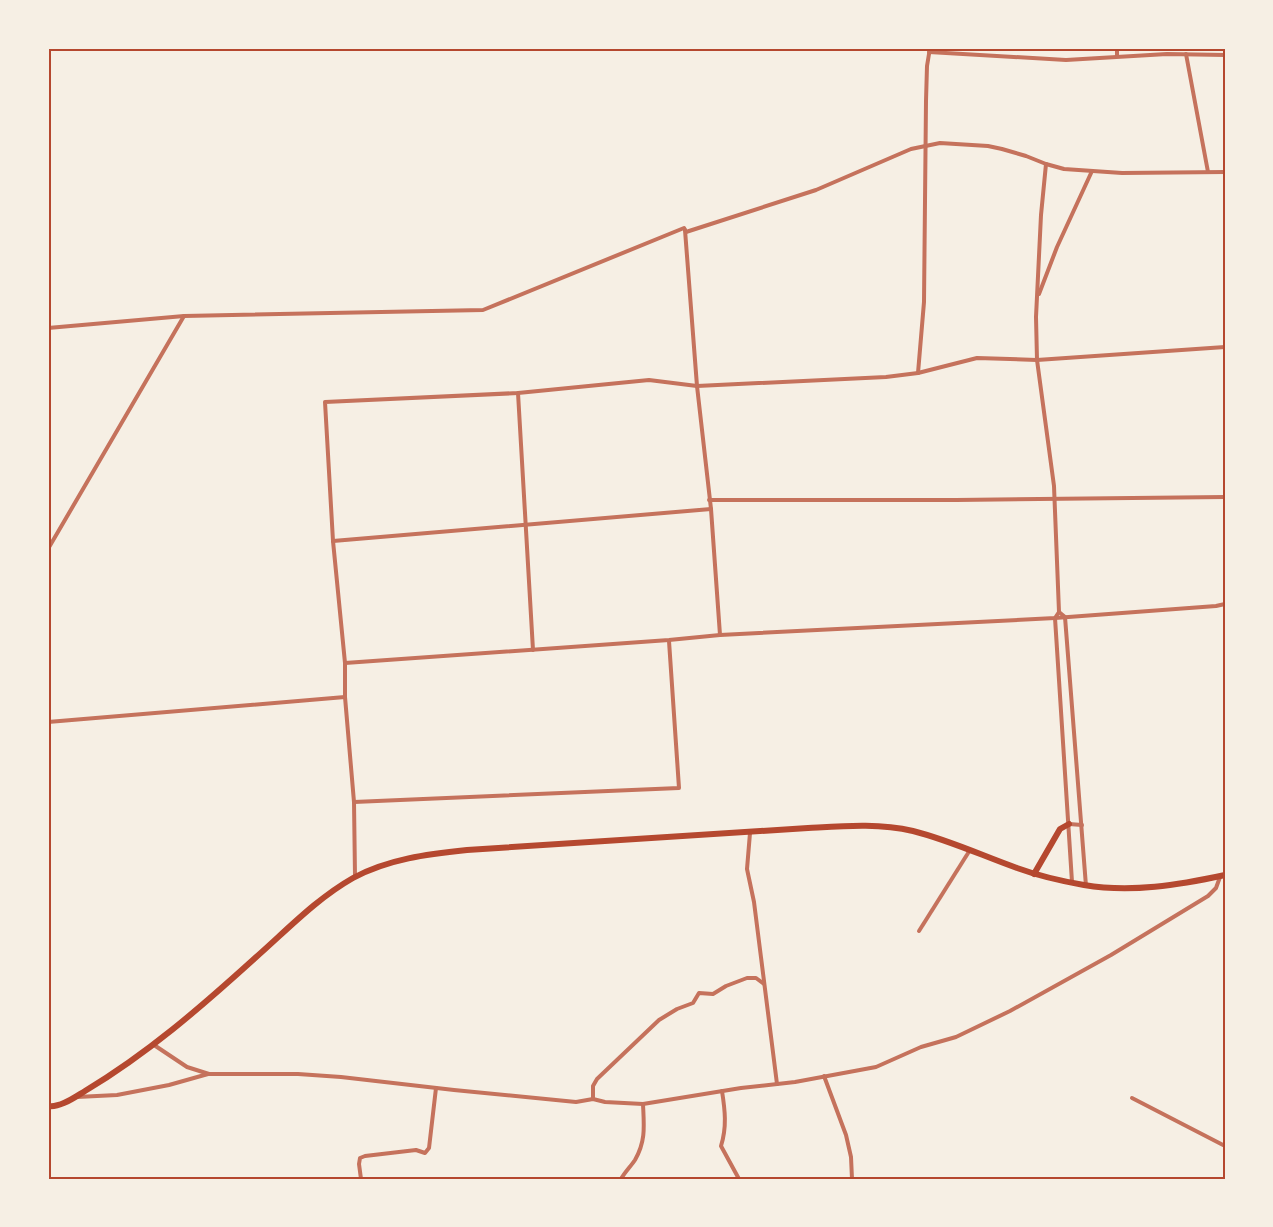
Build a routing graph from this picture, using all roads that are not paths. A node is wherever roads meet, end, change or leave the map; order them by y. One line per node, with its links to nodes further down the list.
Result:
1 (1117, 48): 5 (street)
2 (930, 50): 5 (street); 6 (street)
3 (1186, 54): 4 (street); 5 (street); 9 (street)
4 (1225, 55)
5 (1118, 56)
6 (925, 145): 7 (street); 11 (street); 17 (street)
7 (1046, 164): 8 (street); 12 (street)
8 (1092, 171): 9 (street); 12 (street)
9 (1208, 172): 10 (street)
10 (1225, 172)
11 (684, 228): 13 (street); 18 (street)
12 (1037, 298): 16 (street)
13 (184, 316): 14 (street); 26 (street)
14 (48, 328)
15 (1225, 347): 16 (street)
16 (1037, 360): 17 (street); 21 (street)
17 (918, 373): 18 (street)
18 (697, 386): 19 (street); 22 (street)
19 (518, 393): 24 (street); 25 (street)
20 (1225, 497): 21 (street)
21 (1055, 499): 22 (street); 28 (street)
22 (709, 500): 23 (street)
23 (711, 509): 24 (street); 31 (street)
24 (525, 524): 25 (street); 33 (street)
25 (333, 541): 34 (street)
26 (48, 549)
27 (1225, 604): 29 (street)
28 (1059, 612): 29 (street); 30 (street)
29 (1065, 617): 30 (street); 39 (street)
30 (1054, 618): 31 (street); 38 (street)
31 (720, 635): 32 (street)
32 (669, 640): 33 (street); 37 (street)
33 (533, 650): 34 (street)
34 (345, 663): 35 (street)
35 (345, 697): 36 (street); 37 (street)
36 (48, 722)
37 (354, 801): 44 (street)
38 (1069, 824): 39 (street); 42 (highway); 45 (street)
39 (1082, 825): 46 (street)
40 (750, 832): 41 (highway); 44 (highway); 48 (street)
41 (970, 849): 42 (highway); 47 (street)
42 (1034, 874): 45 (highway)
43 (1223, 876): 46 (highway); 51 (street)
44 (355, 877): 49 (highway)
45 (1072, 883): 46 (highway)
46 (1086, 886)
47 (919, 931)
48 (764, 984): 52 (street); 57 (street)
49 (154, 1044): 50 (street); 55 (highway)
50 (209, 1074): 53 (street); 55 (street)
51 (824, 1076): 52 (street); 64 (street)
52 (777, 1084): 54 (street)
53 (436, 1088): 57 (street); 61 (street)
54 (722, 1091): 58 (street); 63 (street)
55 (75, 1097): 59 (highway)
56 (1132, 1098): 60 (street)
57 (593, 1099): 58 (street)
58 (643, 1104): 62 (street)
59 (48, 1106)
60 (1225, 1146)
61 (361, 1179)
62 (621, 1179)
63 (739, 1179)
64 (852, 1179)

